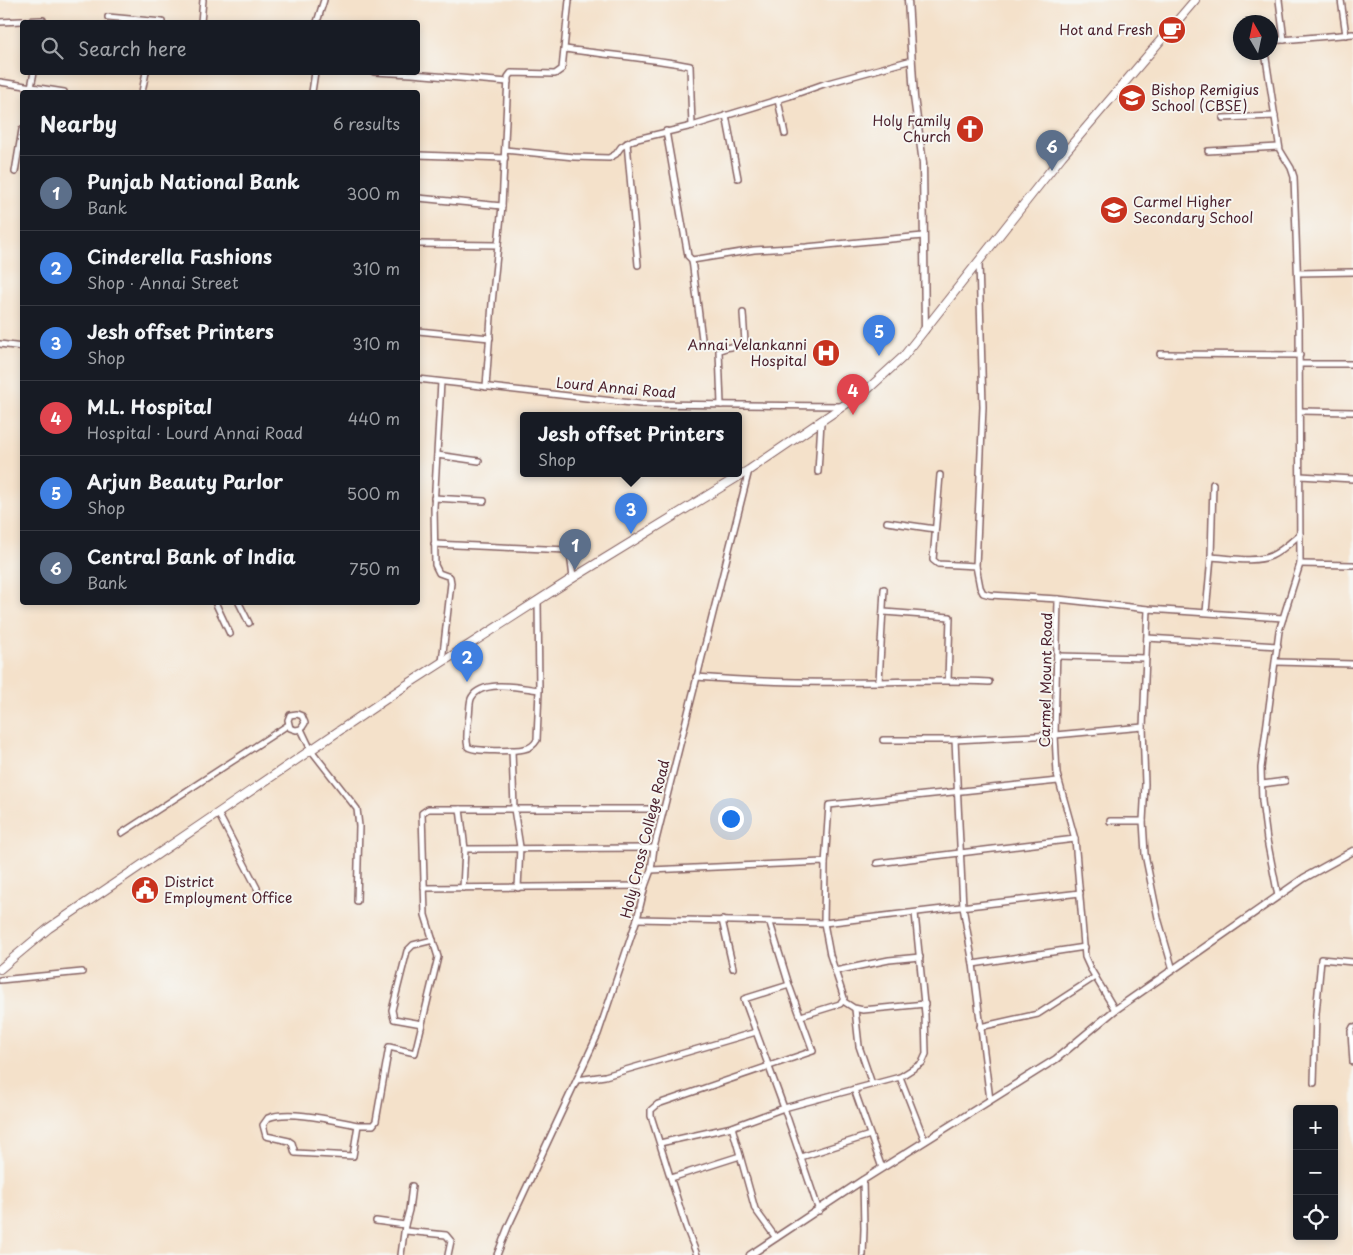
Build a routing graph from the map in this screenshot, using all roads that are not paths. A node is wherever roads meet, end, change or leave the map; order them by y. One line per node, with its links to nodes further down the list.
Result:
1 (203, 0): 10 (street)
2 (324, 0): 11 (street)
3 (569, 0): 18 (street)
4 (908, 0): 19 (street)
5 (1195, 0): 52 (main road)
6 (1279, 0): 17 (street)
7 (1341, 0): 15 (street)
8 (108, 17): 9 (street)
9 (140, 20)
10 (201, 20)
11 (318, 20)
12 (20, 21): 13 (street)
13 (0, 22)
14 (1353, 34): 15 (street)
15 (1346, 35): 17 (street)
16 (1278, 40): 17 (street)
17 (1284, 40)
18 (565, 49): 26 (street); 34 (street)
19 (912, 60): 30 (street); 48 (street)
20 (1266, 60): 32 (street)
21 (33, 75): 27 (street)
22 (145, 75): 28 (street)
23 (315, 75): 29 (street)
24 (420, 75): 26 (street)
25 (0, 82): 27 (street)
26 (508, 82): 40 (street)
27 (30, 90)
28 (142, 90)
29 (312, 90)
30 (778, 100): 31 (street); 36 (street)
31 (726, 115): 34 (street); 45 (street)
32 (1275, 116): 33 (street); 39 (street)
33 (1223, 118)
34 (692, 126): 35 (street)
35 (666, 131): 38 (street); 51 (street)
36 (785, 134)
37 (20, 142): 44 (street)
38 (627, 143): 40 (street); 53 (street)
39 (1279, 147): 41 (street); 55 (street)
40 (505, 150): 43 (street)
41 (1208, 151)
42 (420, 155): 43 (street)
43 (505, 158): 47 (street)
44 (15, 172)
45 (738, 178)
46 (420, 198): 47 (street)
47 (502, 206): 50 (street)
48 (923, 236): 51 (street); 58 (street)
49 (420, 244): 50 (street)
50 (498, 245): 59 (street)
51 (692, 260): 60 (street)
52 (979, 262): 58 (main road); 94 (street, Carmel Mount Road)
53 (638, 265)
54 (1353, 272): 55 (street)
55 (1298, 273): 64 (street)
56 (743, 313): 70 (street)
57 (420, 331): 59 (street)
58 (924, 331): 71 (main road)
59 (490, 338): 69 (street)
60 (702, 340)
61 (0, 344): 62 (street)
62 (20, 346)
63 (1160, 354): 64 (street)
64 (1300, 355): 65 (street)
65 (1300, 364): 66 (street); 72 (street)
66 (1353, 364)
67 (420, 379): 68 (street, Lourd Annai Road)
68 (442, 382): 69 (street, Lourd Annai Road); 75 (street)
69 (486, 387): 70 (street, Lourd Annai Road)
70 (721, 405): 71 (street, Lourd Annai Road)
71 (844, 406): 74 (main road)
72 (1300, 411): 73 (street); 81 (street)
73 (1353, 412)
74 (821, 422): 77 (main road); 78 (street)
75 (437, 456): 76 (street); 85 (street)
76 (479, 461)
77 (749, 470): 79 (main road); 114 (street, Holy Cross College Road)
78 (818, 472)
79 (742, 474)
80 (940, 475): 88 (street)
81 (1300, 476): 83 (street); 89 (street)
82 (738, 477): 95 (main road)
83 (1353, 479)
84 (1213, 484): 91 (street)
85 (434, 498): 86 (street); 90 (street)
86 (484, 500)
87 (887, 522): 88 (street)
88 (936, 529): 94 (street)
89 (1300, 534): 91 (street); 92 (street)
90 (434, 544): 95 (street); 111 (street)
91 (1211, 557): 103 (street)
92 (1300, 564): 93 (street); 104 (street)
93 (1353, 565)
94 (976, 566): 97 (street, Carmel Mount Road)
95 (573, 578): 98 (main road)
96 (884, 589): 102 (street)
97 (1058, 599): 101 (street); 109 (street, Carmel Mount Road)
98 (538, 600): 111 (main road); 118 (street)
99 (216, 605): 106 (street)
100 (240, 605): 105 (street)
101 (1148, 609): 103 (street); 107 (street)
102 (884, 612): 115 (street); 116 (street)
103 (1206, 612): 104 (street)
104 (1283, 618): 108 (street)
105 (249, 623)
106 (230, 634)
107 (1146, 638): 108 (street); 110 (street)
108 (1278, 646): 112 (street)
109 (1057, 656): 110 (street); 122 (street, Carmel Mount Road)
110 (1146, 658): 120 (street)
111 (442, 662): 125 (main road)
112 (1276, 662): 113 (street); 129 (street)
113 (1353, 664)
114 (696, 677): 116 (street); 133 (street, Holy Cross College Road)
115 (948, 680): 116 (street); 117 (street)
116 (879, 682)
117 (989, 682)
118 (539, 690): 126 (street); 126 (street)
119 (288, 725): 121 (street); 121 (street); 137 (street)
120 (1143, 727): 122 (street); 136 (street)
121 (300, 729): 125 (street)
122 (1056, 735): 124 (street); 127 (street, Carmel Mount Road)
123 (883, 740): 124 (street)
124 (955, 740): 130 (street)
125 (312, 750): 134 (main road); 154 (street)
126 (512, 750): 132 (street)
127 (1058, 780): 130 (street); 138 (street, Carmel Mount Road)
128 (1285, 781): 129 (street)
129 (1262, 784): 153 (street)
130 (957, 792): 143 (street); 145 (street)
131 (460, 809): 132 (street); 141 (street); 149 (street)
132 (514, 809): 133 (street); 139 (street)
133 (664, 809): 140 (street, Holy Cross College Road)
134 (218, 813): 148 (street); 167 (main road)
135 (1110, 820): 136 (street)
136 (1143, 821): 168 (street)
137 (122, 833)
138 (1075, 839): 143 (street); 152 (street, Carmel Mount Road)
139 (520, 847): 140 (street); 141 (street); 151 (street)
140 (654, 848): 146 (street, Holy Cross College Road)
141 (465, 849): 150 (street)
142 (1353, 851): 153 (street)
143 (960, 853): 144 (street); 155 (street)
144 (876, 863)
145 (825, 869): 146 (street); 160 (street)
146 (651, 870): 147 (street, Holy Cross College Road)
147 (645, 886): 151 (street); 157 (street, Holy Cross College Road)
148 (257, 888)
149 (424, 888): 150 (street); 161 (street)
150 (463, 888): 151 (street)
151 (518, 888)
152 (1080, 893): 155 (street); 162 (street, Carmel Mount Road)
153 (1278, 896): 168 (street)
154 (357, 901)
155 (963, 907): 156 (street); 165 (street)
156 (915, 913): 160 (street); 163 (street)
157 (637, 919): 158 (street); 186 (street, Holy Cross College Road)
158 (722, 920): 159 (street); 166 (street)
159 (770, 923): 160 (street); 173 (street)
160 (824, 923): 169 (street)
161 (433, 940): 179 (street); 179 (street)
162 (1084, 947): 165 (street); 171 (street, Carmel Mount Road)
163 (920, 957): 169 (street); 175 (street)
164 (1353, 962): 187 (street)
165 (973, 964): 180 (street)
166 (733, 968)
167 (0, 969)
168 (1172, 970): 177 (street)
169 (835, 971): 174 (street)
170 (82, 972): 172 (street)
171 (1095, 977): 177 (street, Carmel Mount Road); 180 (street)
172 (0, 980)
173 (789, 985): 178 (street); 182 (street)
174 (843, 1001): 176 (street); 178 (street)
175 (925, 1004): 176 (street); 185 (street)
176 (856, 1009): 188 (street)
177 (1115, 1010): 190 (street)
178 (801, 1016): 184 (street)
179 (422, 1024): 192 (street)
180 (980, 1027): 190 (street)
181 (1353, 1027): 183 (street)
182 (756, 1032): 184 (street); 186 (street)
183 (1353, 1062)
184 (768, 1065): 191 (street); 196 (street)
185 (900, 1076): 188 (street); 195 (street)
186 (577, 1080): 210 (street, Holy Cross College Road)
187 (1314, 1083)
188 (872, 1084): 189 (street)
189 (854, 1089): 191 (street); 194 (street)
190 (990, 1100): 195 (street)
191 (784, 1108): 193 (street); 198 (street)
192 (358, 1125): 192 (street)
193 (732, 1127): 196 (street); 197 (street)
194 (870, 1135): 198 (street); 199 (street)
195 (925, 1141): 199 (street)
196 (660, 1143): 200 (street)
197 (740, 1156): 200 (street); 207 (street)
198 (801, 1157): 203 (street)
199 (882, 1168): 201 (street)
200 (671, 1178): 211 (street)
201 (863, 1180): 203 (street); 213 (street)
202 (412, 1186): 205 (street)
203 (819, 1211): 207 (street)
204 (376, 1221): 205 (street)
205 (404, 1225): 206 (street)
206 (406, 1231): 208 (street); 209 (street)
207 (776, 1238): 212 (street)
208 (401, 1255)
209 (448, 1255)
210 (496, 1255)
211 (697, 1255)
212 (750, 1255)
213 (863, 1255)

